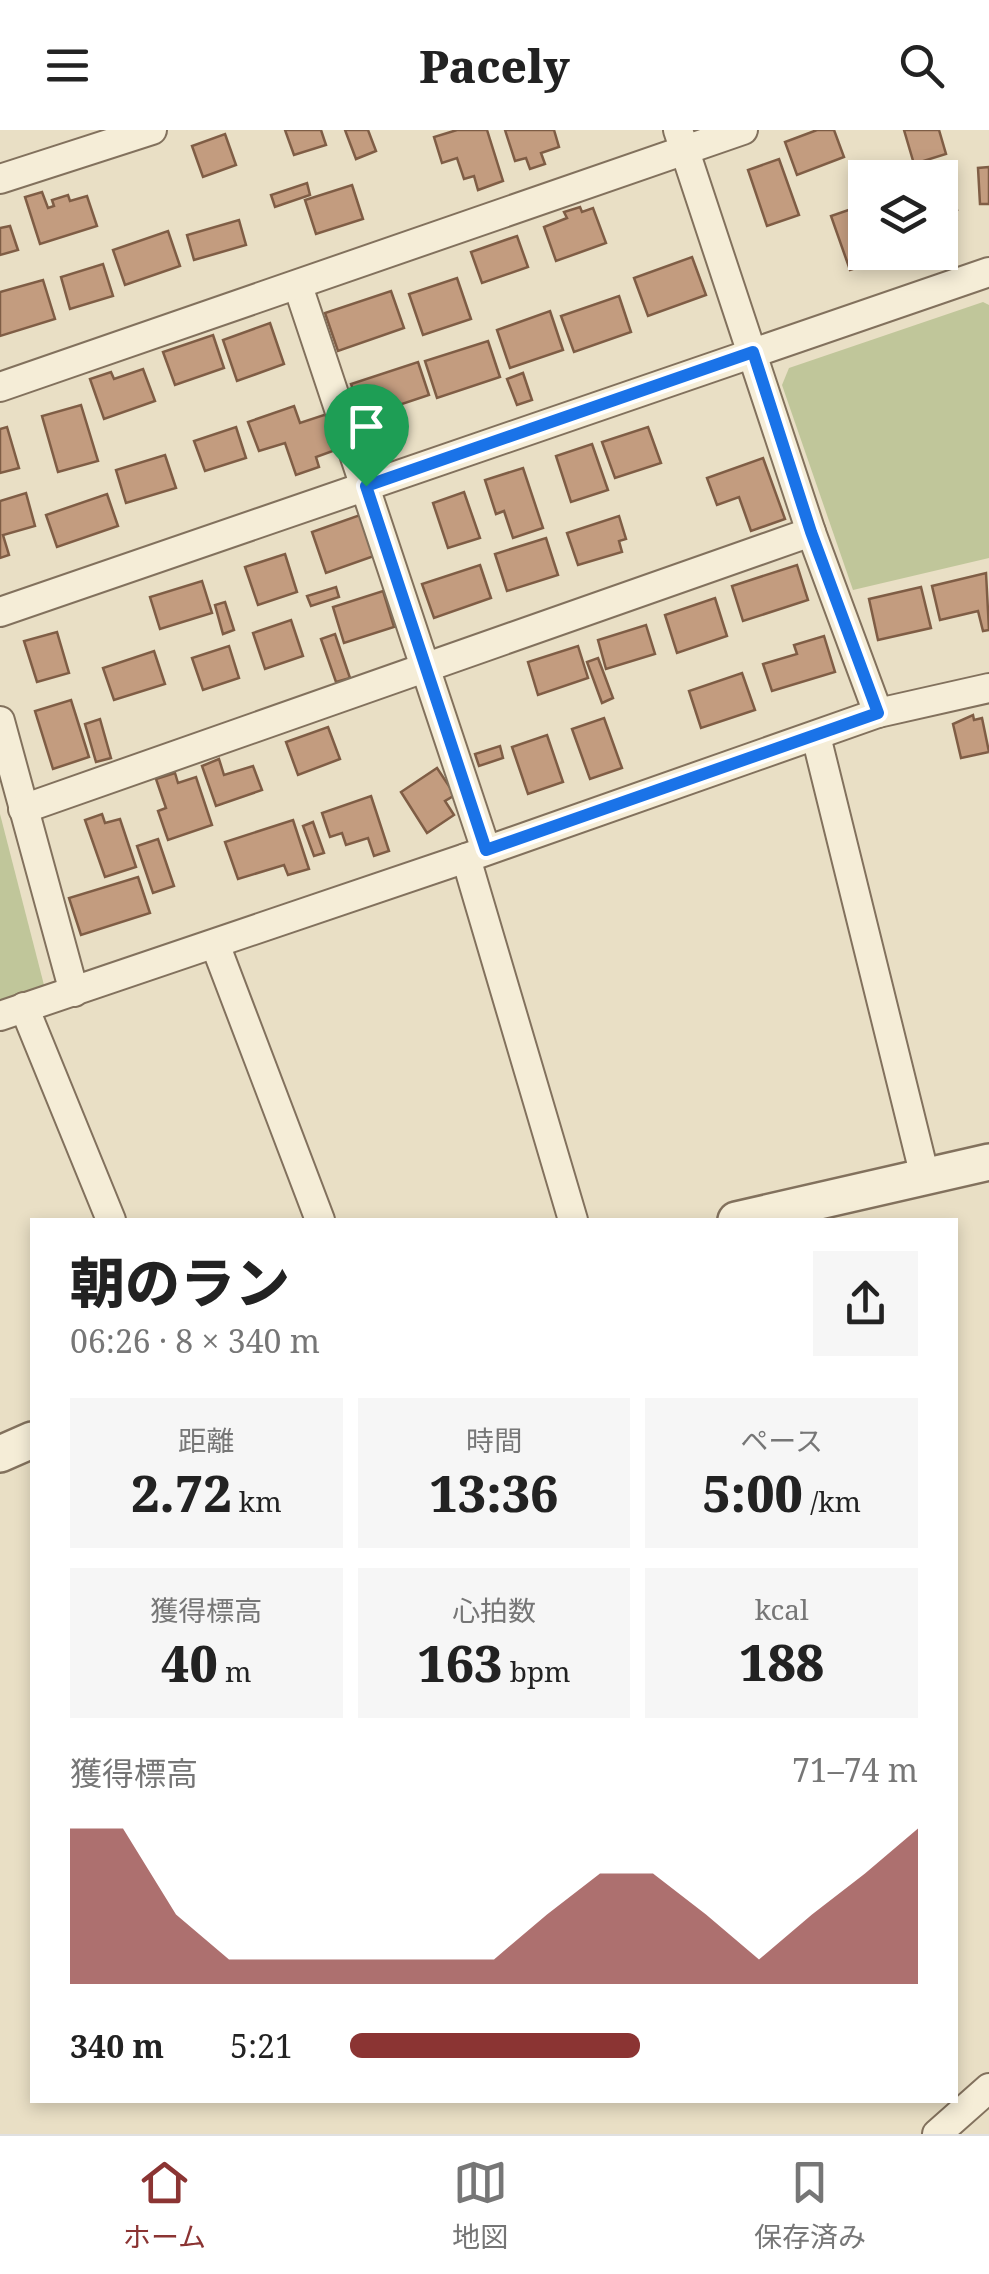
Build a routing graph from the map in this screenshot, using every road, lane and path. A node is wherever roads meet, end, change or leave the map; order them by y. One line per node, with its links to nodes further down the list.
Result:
1 (152, 130): 4 (street)
2 (743, 130): 3 (street)
3 (681, 140): 6 (street); 7 (street)
4 (0, 179)
5 (989, 272): 7 (street)
6 (298, 286): 8 (street); 9 (street)
7 (753, 352): 9 (street); 10 (street)
8 (0, 387)
9 (366, 486): 11 (street); 12 (street)
10 (811, 532): 12 (street); 14 (street)
11 (0, 612)
12 (429, 668): 17 (street); 18 (street)
13 (989, 688): 14 (street)
14 (878, 713): 16 (street)
15 (0, 720): 17 (street)
16 (816, 736): 18 (street); 23 (street)
17 (23, 809): 20 (street)
18 (476, 854): 19 (street); 26 (street)
19 (214, 944): 20 (street); 25 (street)
20 (74, 992): 21 (street)
21 (12, 1012): 24 (street)
22 (989, 1162): 23 (street)
23 (924, 1177): 27 (street)
24 (110, 1218)
25 (319, 1218)
26 (572, 1218)
27 (745, 1218)
28 (989, 2088): 29 (street)
29 (937, 2134)

